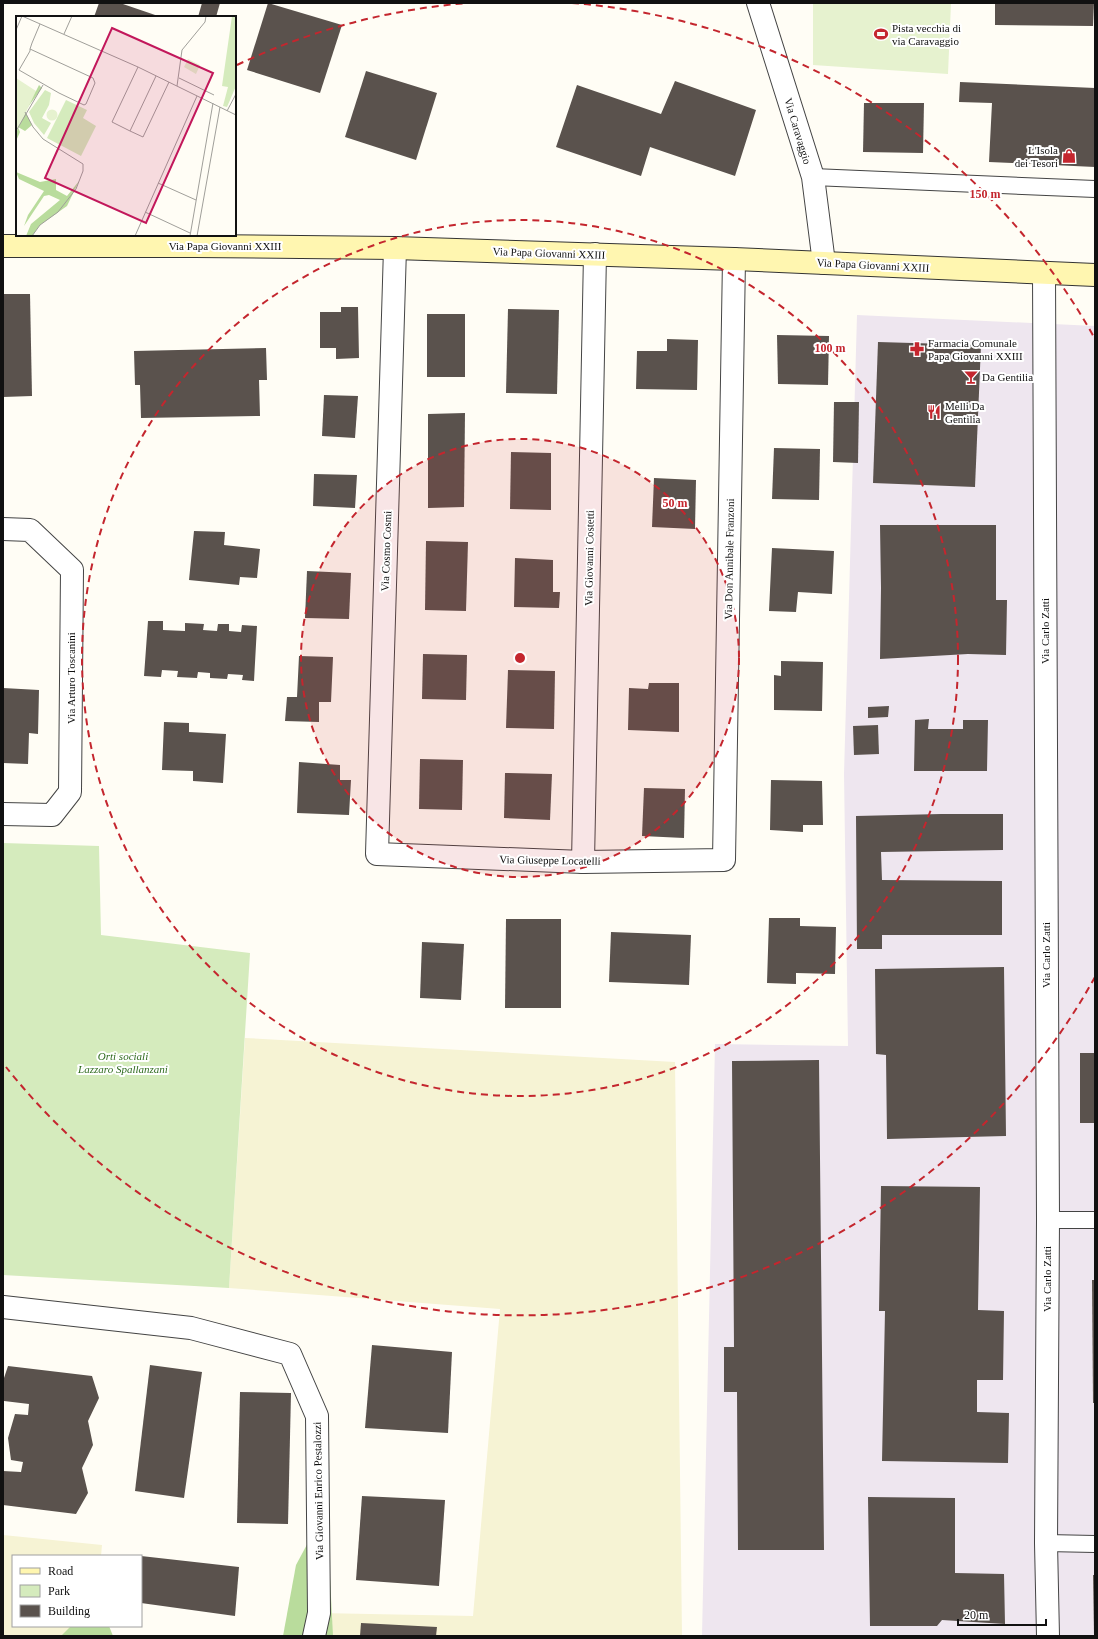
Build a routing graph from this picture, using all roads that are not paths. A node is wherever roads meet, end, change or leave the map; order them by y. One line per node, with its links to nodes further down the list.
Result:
1 (758, 3): 2 (street, Via Caravaggio)
2 (812, 177): 3 (lane); 8 (street, Via Caravaggio)
3 (1095, 188)
4 (3, 246): 5 (main road, Via Papa Giovanni XXIII)
5 (395, 248): 6 (main road, Via Papa Giovanni XXIII); 13 (street, Via Cosmo Cosmi)
6 (595, 254): 7 (main road, Via Papa Giovanni XXIII); 15 (street, Via Giovanni Costetti)
7 (734, 259): 8 (main road, Via Papa Giovanni XXIII); 14 (street, Via Don Annibale Franzoni)
8 (824, 263): 9 (main road, Via Papa Giovanni XXIII)
9 (1044, 273): 10 (main road, Via Papa Giovanni XXIII); 16 (street, Via Carlo Zatti)
10 (1095, 275)
11 (3, 529): 12 (street, Via Arturo Toscanini)
12 (3, 814)
13 (377, 854): 15 (street, Via Giuseppe Locatelli)
14 (724, 860): 15 (street, Via Giuseppe Locatelli)
15 (583, 862)
16 (1048, 1220): 17 (lane); 19 (street, Via Carlo Zatti)
17 (1095, 1220)
18 (3, 1307): 21 (street, Via Giovanni Enrico Pestalozzi)
19 (1046, 1543): 20 (lane); 22 (street, Via Carlo Zatti)
20 (1095, 1544)
21 (314, 1636)
22 (1048, 1636)

